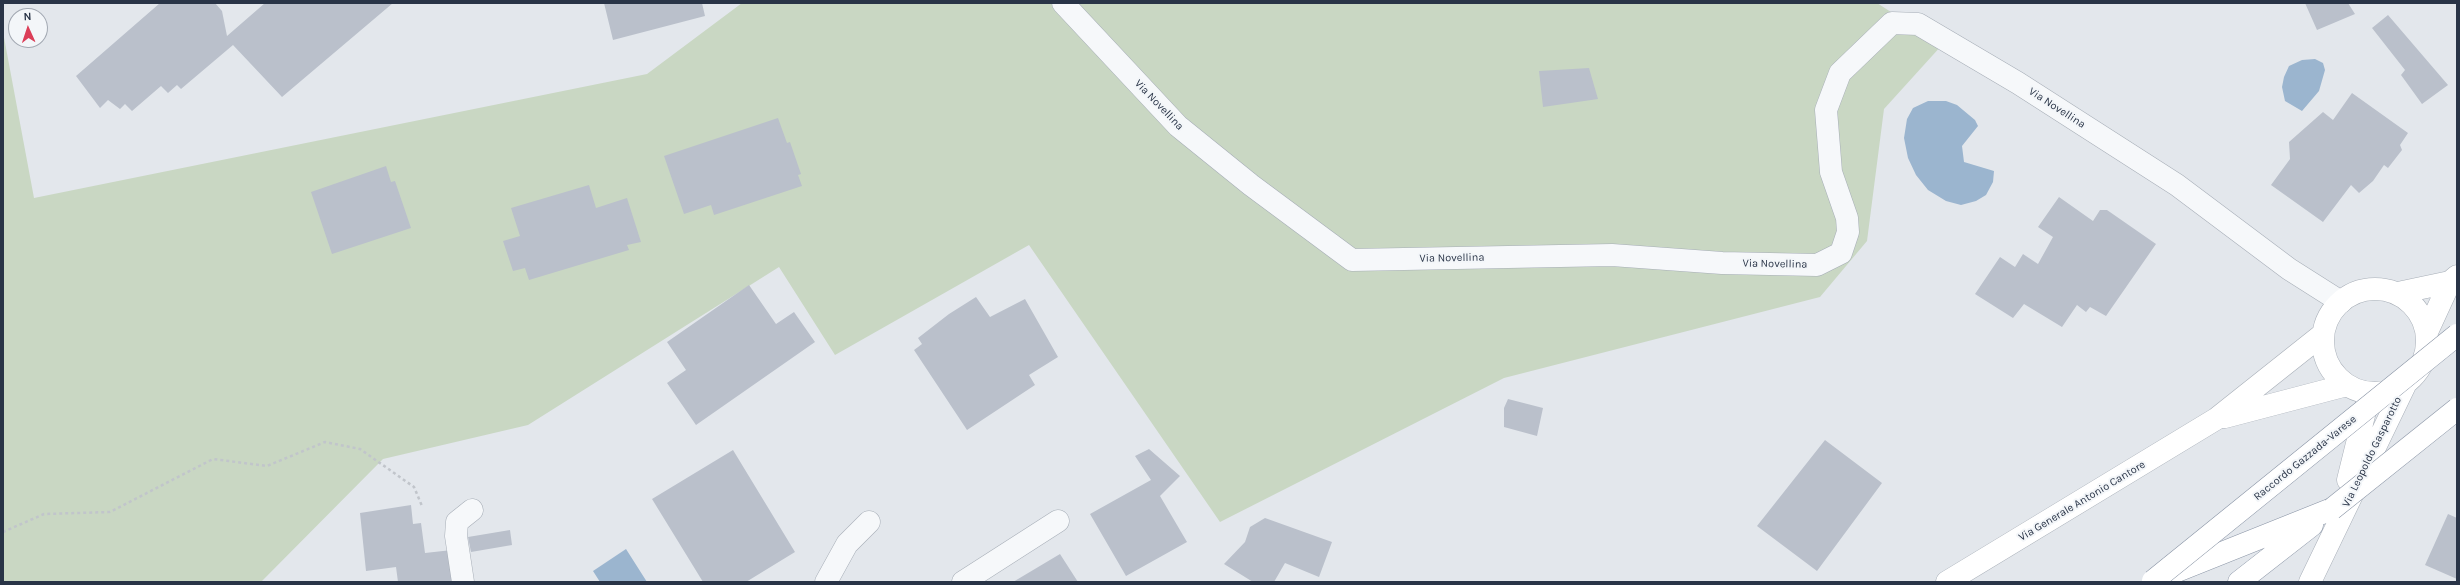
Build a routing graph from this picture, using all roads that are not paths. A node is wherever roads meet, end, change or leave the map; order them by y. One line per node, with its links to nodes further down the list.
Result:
1 (1063, 3): 4 (street, Via Novellina)
2 (2453, 279): 3 (main road, Via Leopoldo Gasparotto); 5 (main road, Via Leopoldo Gasparotto)
3 (2398, 293): 4 (main road, Via Leopoldo Gasparotto); 5 (main road, Via Leopoldo Gasparotto)
4 (2341, 302): 6 (main road, Via Leopoldo Gasparotto)
5 (2428, 332): 9 (main road, Via Leopoldo Gasparotto)
6 (2323, 334): 8 (main road, Via Leopoldo Gasparotto); 12 (main road, Via Generale Antonio Cantore)
7 (2457, 336): 17 (main road, Raccordo Gazzada-Varese, bridge)
8 (2347, 385): 10 (main road, Via Leopoldo Gasparotto); 12 (main road, Via Generale Antonio Cantore)
9 (2404, 385): 10 (main road, Via Leopoldo Gasparotto); 14 (main road, Via Leopoldo Gasparotto)
10 (2369, 393): 14 (main road, Via Leopoldo Gasparotto)
11 (2457, 409): 14 (main road, Raccordo Gazzada-Varese, bridge)
12 (2216, 419): 21 (main road, Via Generale Antonio Cantore)
13 (472, 510): 18 (street)
14 (2336, 514): 17 (main road, Raccordo Gazzada-Varese, bridge); 22 (main road, Raccordo Gazzada-Varese); 23 (main road, Via Leopoldo Gasparotto)
15 (1058, 521): 20 (street)
16 (869, 522): 19 (street)
17 (2152, 581)
18 (463, 582)
19 (826, 582)
20 (963, 582)
21 (1947, 582)
22 (2239, 582)
23 (2310, 582)

